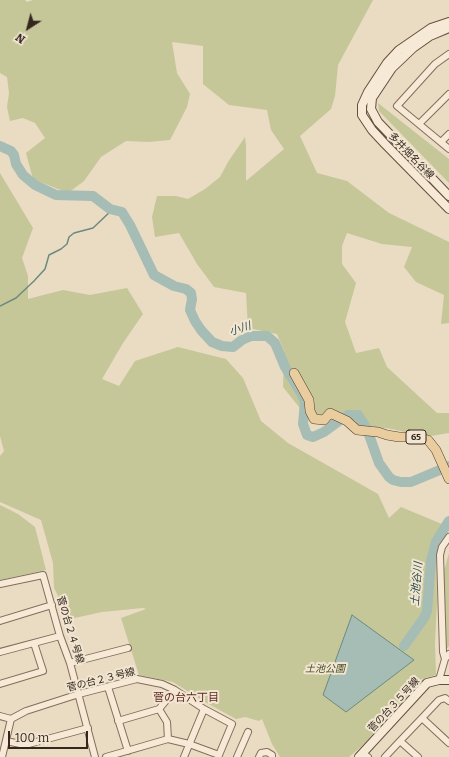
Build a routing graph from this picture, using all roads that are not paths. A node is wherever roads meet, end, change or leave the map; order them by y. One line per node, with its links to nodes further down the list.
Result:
1 (449, 22): 10 (street, 多井畑名谷線)
2 (449, 28): 9 (street, 多井畑名谷線)
3 (449, 54): 5 (street)
4 (449, 94): 5 (street)
5 (420, 124): 7 (street)
6 (449, 134): 7 (street)
7 (441, 142): 8 (street)
8 (449, 149)
9 (449, 196)
10 (449, 209)
11 (294, 373): 12 (main road, 65)
12 (446, 472)
13 (449, 537): 21 (street)
14 (0, 584): 15 (street, 菅の台２４号線)
15 (52, 605): 16 (street); 17 (street, 菅の台２４号線)
16 (0, 621)
17 (60, 636): 18 (street); 22 (street, 菅の台２４号線)
18 (34, 643): 20 (street); 25 (street)
19 (128, 648): 22 (street)
20 (0, 652)
21 (447, 656): 23 (street)
22 (70, 663): 28 (street, 菅の台２４号線)
23 (439, 680): 24 (street, 菅の台３５号線); 45 (street, 菅の台３５号線)
24 (449, 680)
25 (0, 684)
26 (108, 686): 27 (street, 菅の台２３号線); 28 (street, 菅の台２３号線); 35 (street)
27 (175, 690): 30 (street); 31 (street, 菅の台２３号線)
28 (79, 694): 34 (street, 菅の台２３号線); 36 (street, 菅の台２４号線)
29 (449, 701): 33 (street)
30 (159, 709): 35 (street); 38 (street)
31 (204, 710): 42 (street); 44 (street, 菅の台２３号線)
32 (0, 716): 34 (street)
33 (422, 718): 40 (street); 41 (street)
34 (11, 719): 39 (street)
35 (118, 721): 43 (street)
36 (88, 728): 39 (street); 47 (street, 菅の台２４号線)
37 (248, 732): 50 (street)
38 (168, 739): 42 (street); 43 (street)
39 (6, 741): 46 (street)
40 (400, 741): 53 (street); 54 (street)
41 (449, 743)
42 (189, 744): 44 (street); 49 (street)
43 (128, 751): 48 (street)
44 (220, 756)
45 (363, 756)
46 (2, 757)
47 (95, 757)
48 (106, 757)
49 (184, 757)
50 (237, 757)
51 (259, 757): 52 (street)
52 (272, 757)
53 (385, 757)
54 (418, 757)

